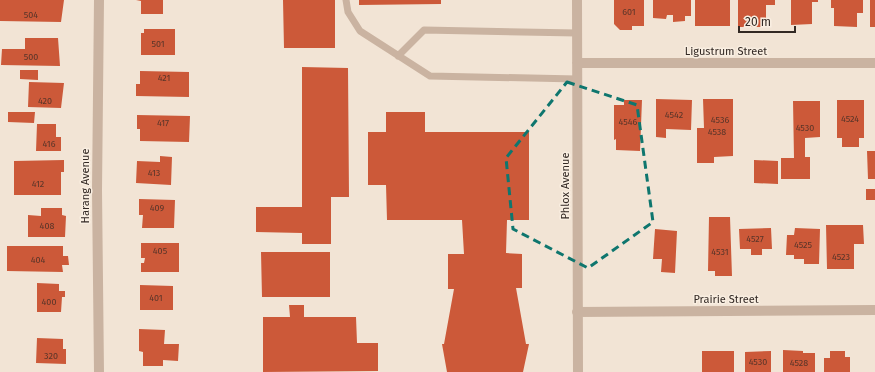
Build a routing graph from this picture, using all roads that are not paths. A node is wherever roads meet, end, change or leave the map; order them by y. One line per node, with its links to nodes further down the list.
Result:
1 (99, 0): 11 (street, Harang Avenue)
2 (346, 0): 5 (lane)
3 (577, 0): 4 (street, Phlox Avenue)
4 (577, 33): 5 (lane); 6 (street, Phlox Avenue)
5 (398, 56): 8 (lane)
6 (577, 63): 7 (street, Ligustrum Street); 8 (street, Phlox Avenue)
7 (875, 63)
8 (577, 79): 10 (street, Phlox Avenue)
9 (875, 310): 10 (street, Prairie Street)
10 (577, 312): 12 (street, Phlox Avenue)
11 (99, 372)
12 (578, 372)

